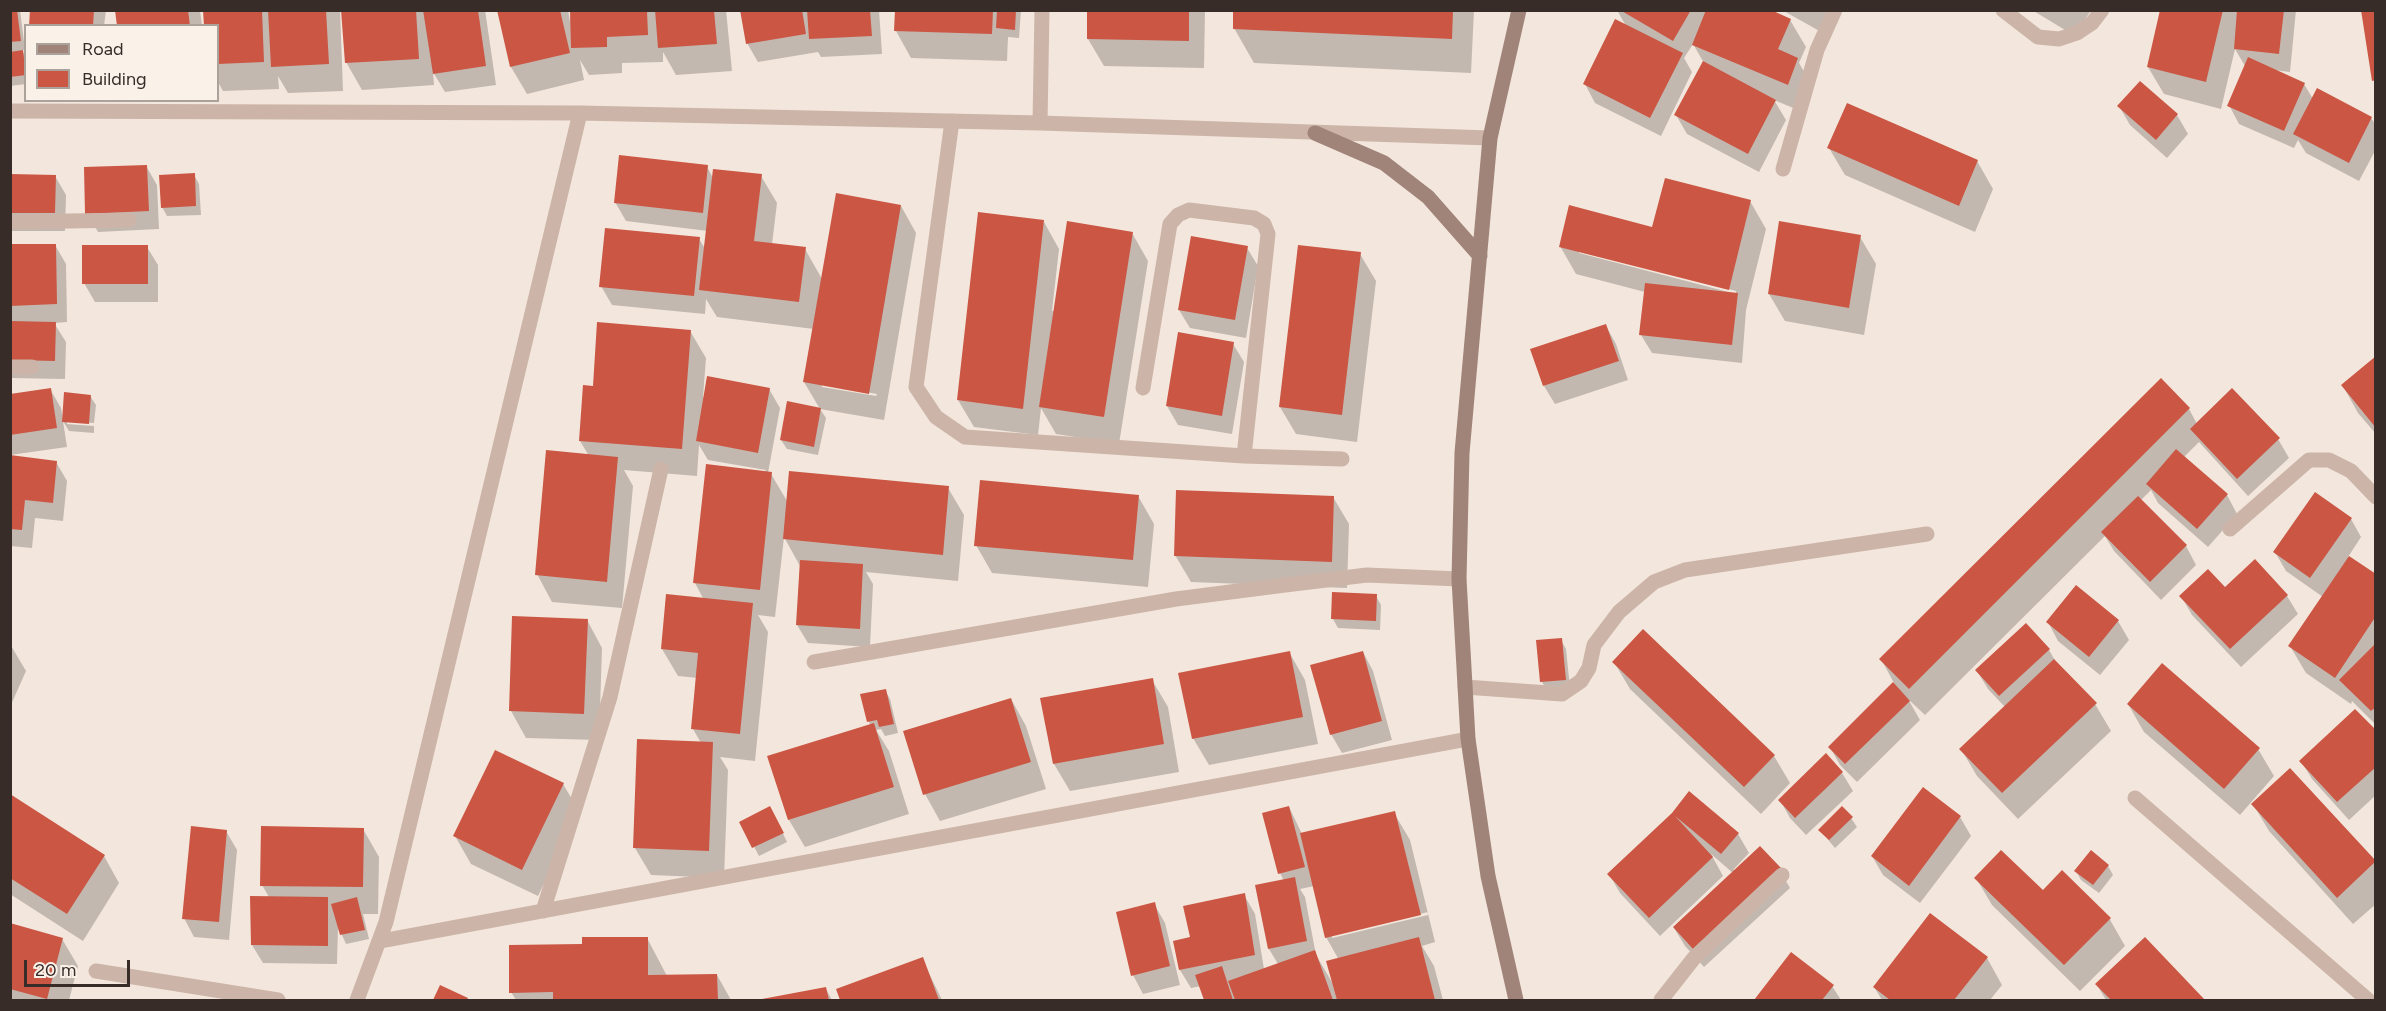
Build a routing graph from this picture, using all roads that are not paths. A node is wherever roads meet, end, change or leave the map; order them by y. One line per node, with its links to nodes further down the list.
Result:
1 (1042, 10): 9 (street)
2 (1519, 10): 11 (main road)
3 (1835, 10): 12 (street)
4 (2003, 10): 5 (street)
5 (2102, 10)
6 (10, 111): 7 (street)
7 (580, 113): 8 (street); 32 (street)
8 (952, 121): 9 (street); 19 (street)
9 (1040, 123): 10 (street)
10 (1315, 132): 11 (street); 15 (main road)
11 (1490, 138): 15 (main road)
12 (1783, 169)
13 (129, 220): 14 (street)
14 (10, 222)
15 (1480, 255): 25 (main road)
16 (10, 367): 17 (street)
17 (32, 367)
18 (1143, 388): 19 (street)
19 (1244, 456): 20 (street)
20 (1342, 459)
21 (661, 469): 31 (street)
22 (2376, 497): 23 (street)
23 (2230, 529)
24 (1927, 534): 27 (street)
25 (1458, 579): 26 (street); 27 (main road)
26 (813, 662)
27 (1465, 687): 28 (main road)
28 (1468, 739): 31 (street); 36 (main road)
29 (2135, 798): 38 (street)
30 (1782, 875): 37 (street)
31 (543, 911): 32 (street)
32 (381, 941): 35 (street)
33 (96, 971): 34 (street)
34 (278, 1000)
35 (357, 1000)
36 (1516, 1000)
37 (1661, 1000)
38 (2368, 1000)

